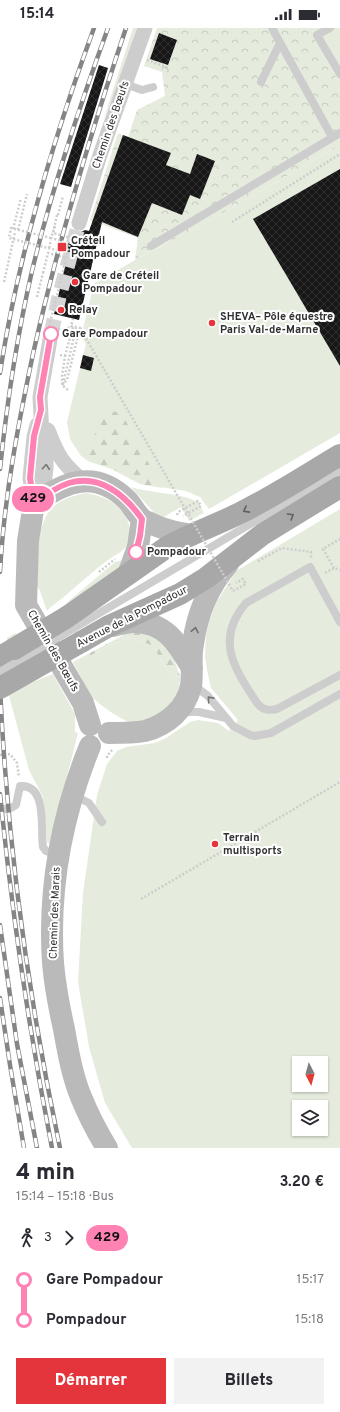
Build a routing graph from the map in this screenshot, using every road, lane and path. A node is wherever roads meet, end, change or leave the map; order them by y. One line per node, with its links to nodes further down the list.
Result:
1 (145, 28): 9 (street, Chemin des Bœufs)
2 (272, 28): 4 (lane)
3 (330, 28): 7 (lane)
4 (280, 43): 8 (lane); 12 (lane)
5 (143, 58): 6 (path)
6 (168, 72)
7 (340, 74)
8 (261, 82)
9 (125, 84): 10 (lane); 19 (street, Chemin des Bœufs)
10 (153, 87)
11 (340, 133): 12 (lane)
12 (332, 137): 25 (lane)
13 (340, 154): 18 (path)
14 (27, 194): 21 (path)
15 (63, 196): 23 (path, bridge)
16 (21, 198): 20 (path)
17 (58, 215): 24 (path)
18 (232, 222)
19 (79, 223)
20 (14, 227): 21 (path, bridge); 22 (path, bridge)
21 (17, 231): 22 (path, bridge); 23 (path, bridge)
22 (14, 239): 26 (path, bridge); 31 (path)
23 (51, 239): 24 (path, bridge); 26 (path)
24 (69, 243): 27 (path, bridge)
25 (150, 246)
26 (50, 247): 27 (path, bridge)
27 (67, 252): 28 (path, bridge)
28 (64, 257): 30 (path); 34 (path, bridge)
29 (45, 262): 32 (path)
30 (43, 273)
31 (4, 282)
32 (37, 297)
33 (72, 318): 34 (path)
34 (73, 327): 35 (path, bridge); 37 (path); 38 (path)
35 (80, 328): 38 (path, bridge); 47 (path, bridge)
36 (51, 334): 40 (street, Chemin des Bœufs)
37 (65, 356)
38 (62, 385): 39 (path)
39 (68, 390)
40 (41, 410): 43 (street, Chemin des Bœufs); 45 (street, Chemin des Bœufs)
41 (340, 454): 49 (main road, Avenue de la Pompadour, one-way to 49)
42 (340, 471): 60 (lane, Avenue de la Pompadour)
43 (83, 481): 45 (street, Chemin des Bœufs); 48 (street, Chemin des Bœufs)
44 (340, 487): 52 (main road, Avenue de la Pompadour, one-way to 44)
45 (34, 504): 69 (street, Chemin des Bœufs)
46 (178, 512): 47 (path, bridge)
47 (188, 513): 49 (path); 56 (path, bridge)
48 (142, 519): 49 (street, Chemin des Bœufs); 55 (street)
49 (187, 525): 55 (main road, Avenue de la Pompadour)
50 (340, 539): 53 (path)
51 (311, 552): 52 (path)
52 (245, 559): 59 (main road, Avenue de la Pompadour); 64 (street, one-way to 52)
53 (334, 568): 54 (path); 57 (path)
54 (340, 570)
55 (130, 572): 60 (main road, Avenue de la Pompadour)
56 (243, 579)
57 (316, 579): 58 (lane); 63 (lane)
58 (340, 622)
59 (109, 626): 60 (main road, Avenue de la Pompadour); 64 (street)
60 (74, 629): 61 (main road, Avenue de la Pompadour, bridge); 62 (lane, Avenue de la Pompadour, bridge); 65 (main road, Avenue de la Pompadour, bridge)
61 (7, 653)
62 (0, 672)
63 (340, 674)
64 (191, 676): 67 (street); 68 (lane, one-way to 64)
65 (0, 688)
66 (340, 694): 68 (lane)
67 (177, 712): 68 (lane); 69 (street)
68 (226, 718)
69 (96, 734): 73 (street, Chemin des Marais)
70 (0, 755): 72 (path)
71 (340, 782): 77 (path)
72 (20, 786): 74 (lane); 76 (lane)
73 (72, 794): 75 (lane); 76 (street, Chemin des Marais)
74 (2, 809)
75 (102, 822)
76 (58, 855): 78 (street, Chemin des Marais)
77 (141, 899)
78 (107, 1148)

